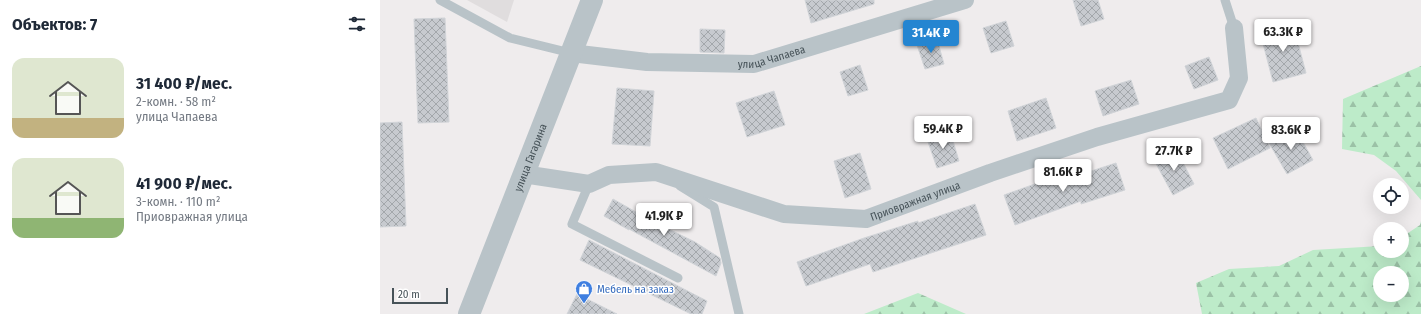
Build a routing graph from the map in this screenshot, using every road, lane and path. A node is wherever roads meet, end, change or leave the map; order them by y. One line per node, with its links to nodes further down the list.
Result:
1 (440, 0): 6 (lane)
2 (592, 0): 6 (street, улица Гагарина)
3 (965, 0): 6 (street, улица Чапаева)
4 (1225, 0): 5 (lane)
5 (1234, 28): 7 (street, Приовражная улица)
6 (571, 53): 8 (street, улица Гагарина)
7 (656, 172): 9 (street, Приовражная улица); 12 (lane)
8 (523, 174): 9 (street); 11 (street, улица Гагарина)
9 (589, 184): 10 (lane)
10 (678, 278)
11 (468, 314)
12 (739, 314)

